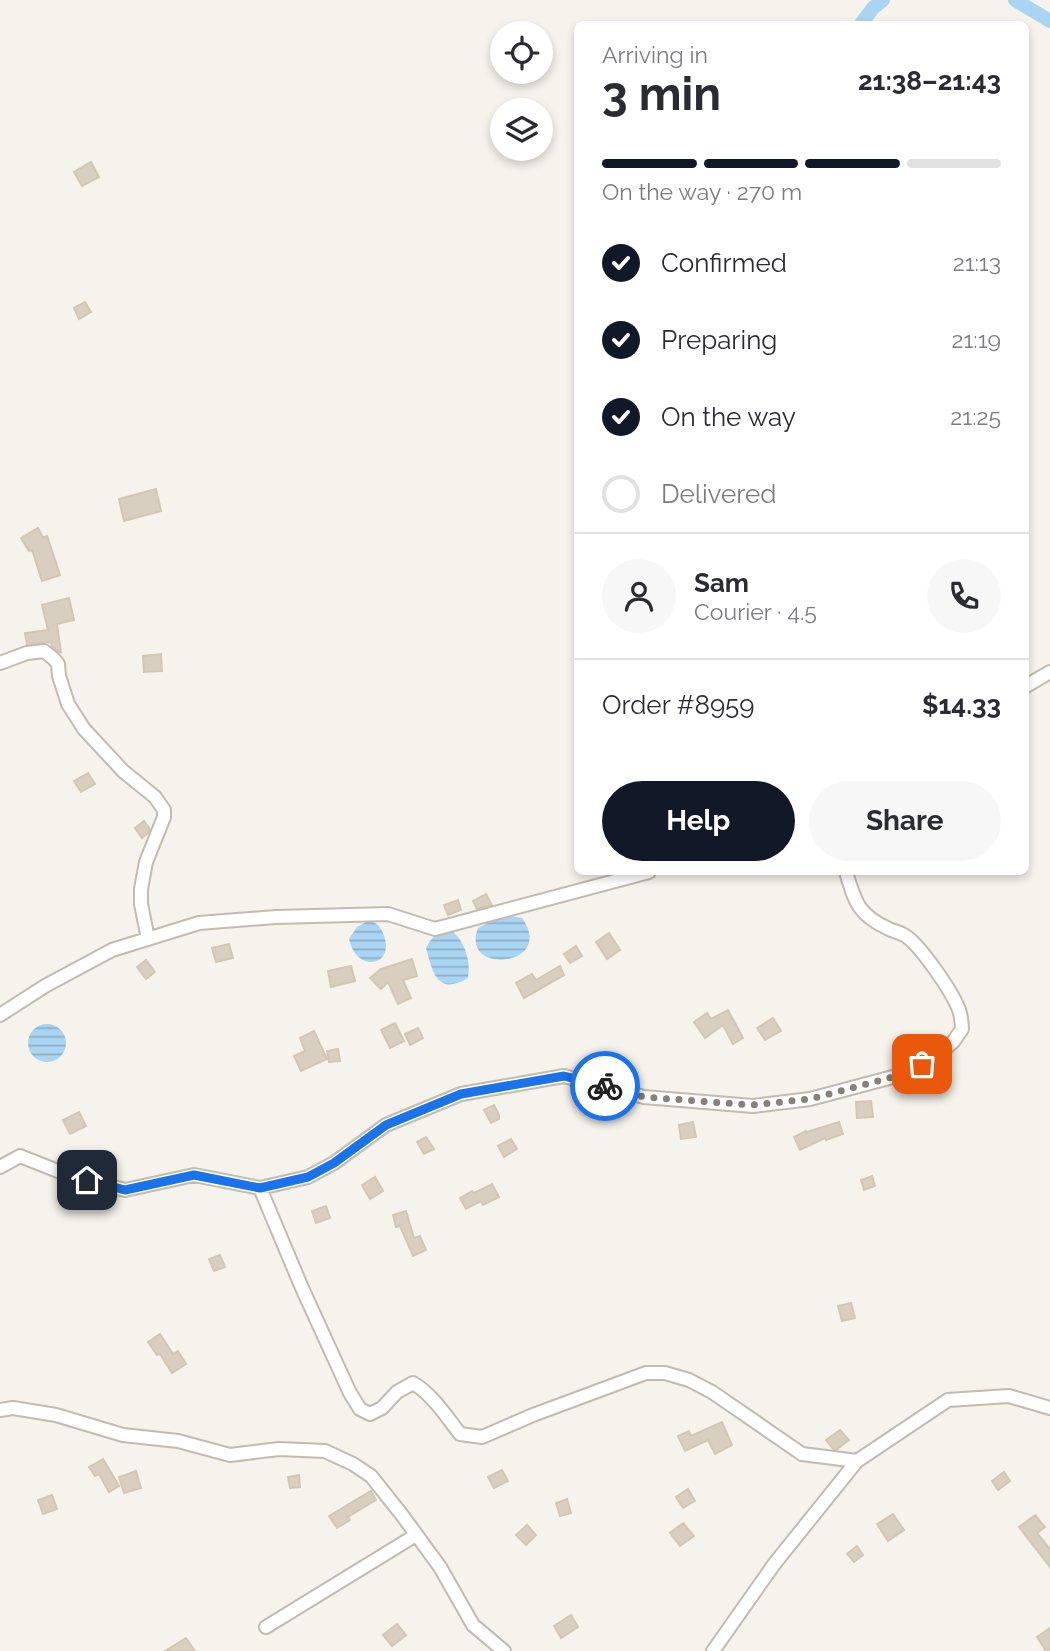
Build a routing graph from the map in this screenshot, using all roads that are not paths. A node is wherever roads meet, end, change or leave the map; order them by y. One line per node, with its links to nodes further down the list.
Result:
1 (0, 663): 6 (street)
2 (1050, 672): 3 (street)
3 (1029, 684)
4 (638, 875): 6 (street)
5 (847, 875): 9 (street)
6 (148, 939): 7 (street)
7 (0, 1015)
8 (0, 1167): 9 (street)
9 (260, 1188): 12 (street)
10 (1050, 1408): 12 (street)
11 (0, 1410): 13 (street)
12 (857, 1461): 16 (street)
13 (416, 1535): 14 (street); 15 (street)
14 (266, 1628)
15 (504, 1651)
16 (713, 1651)

